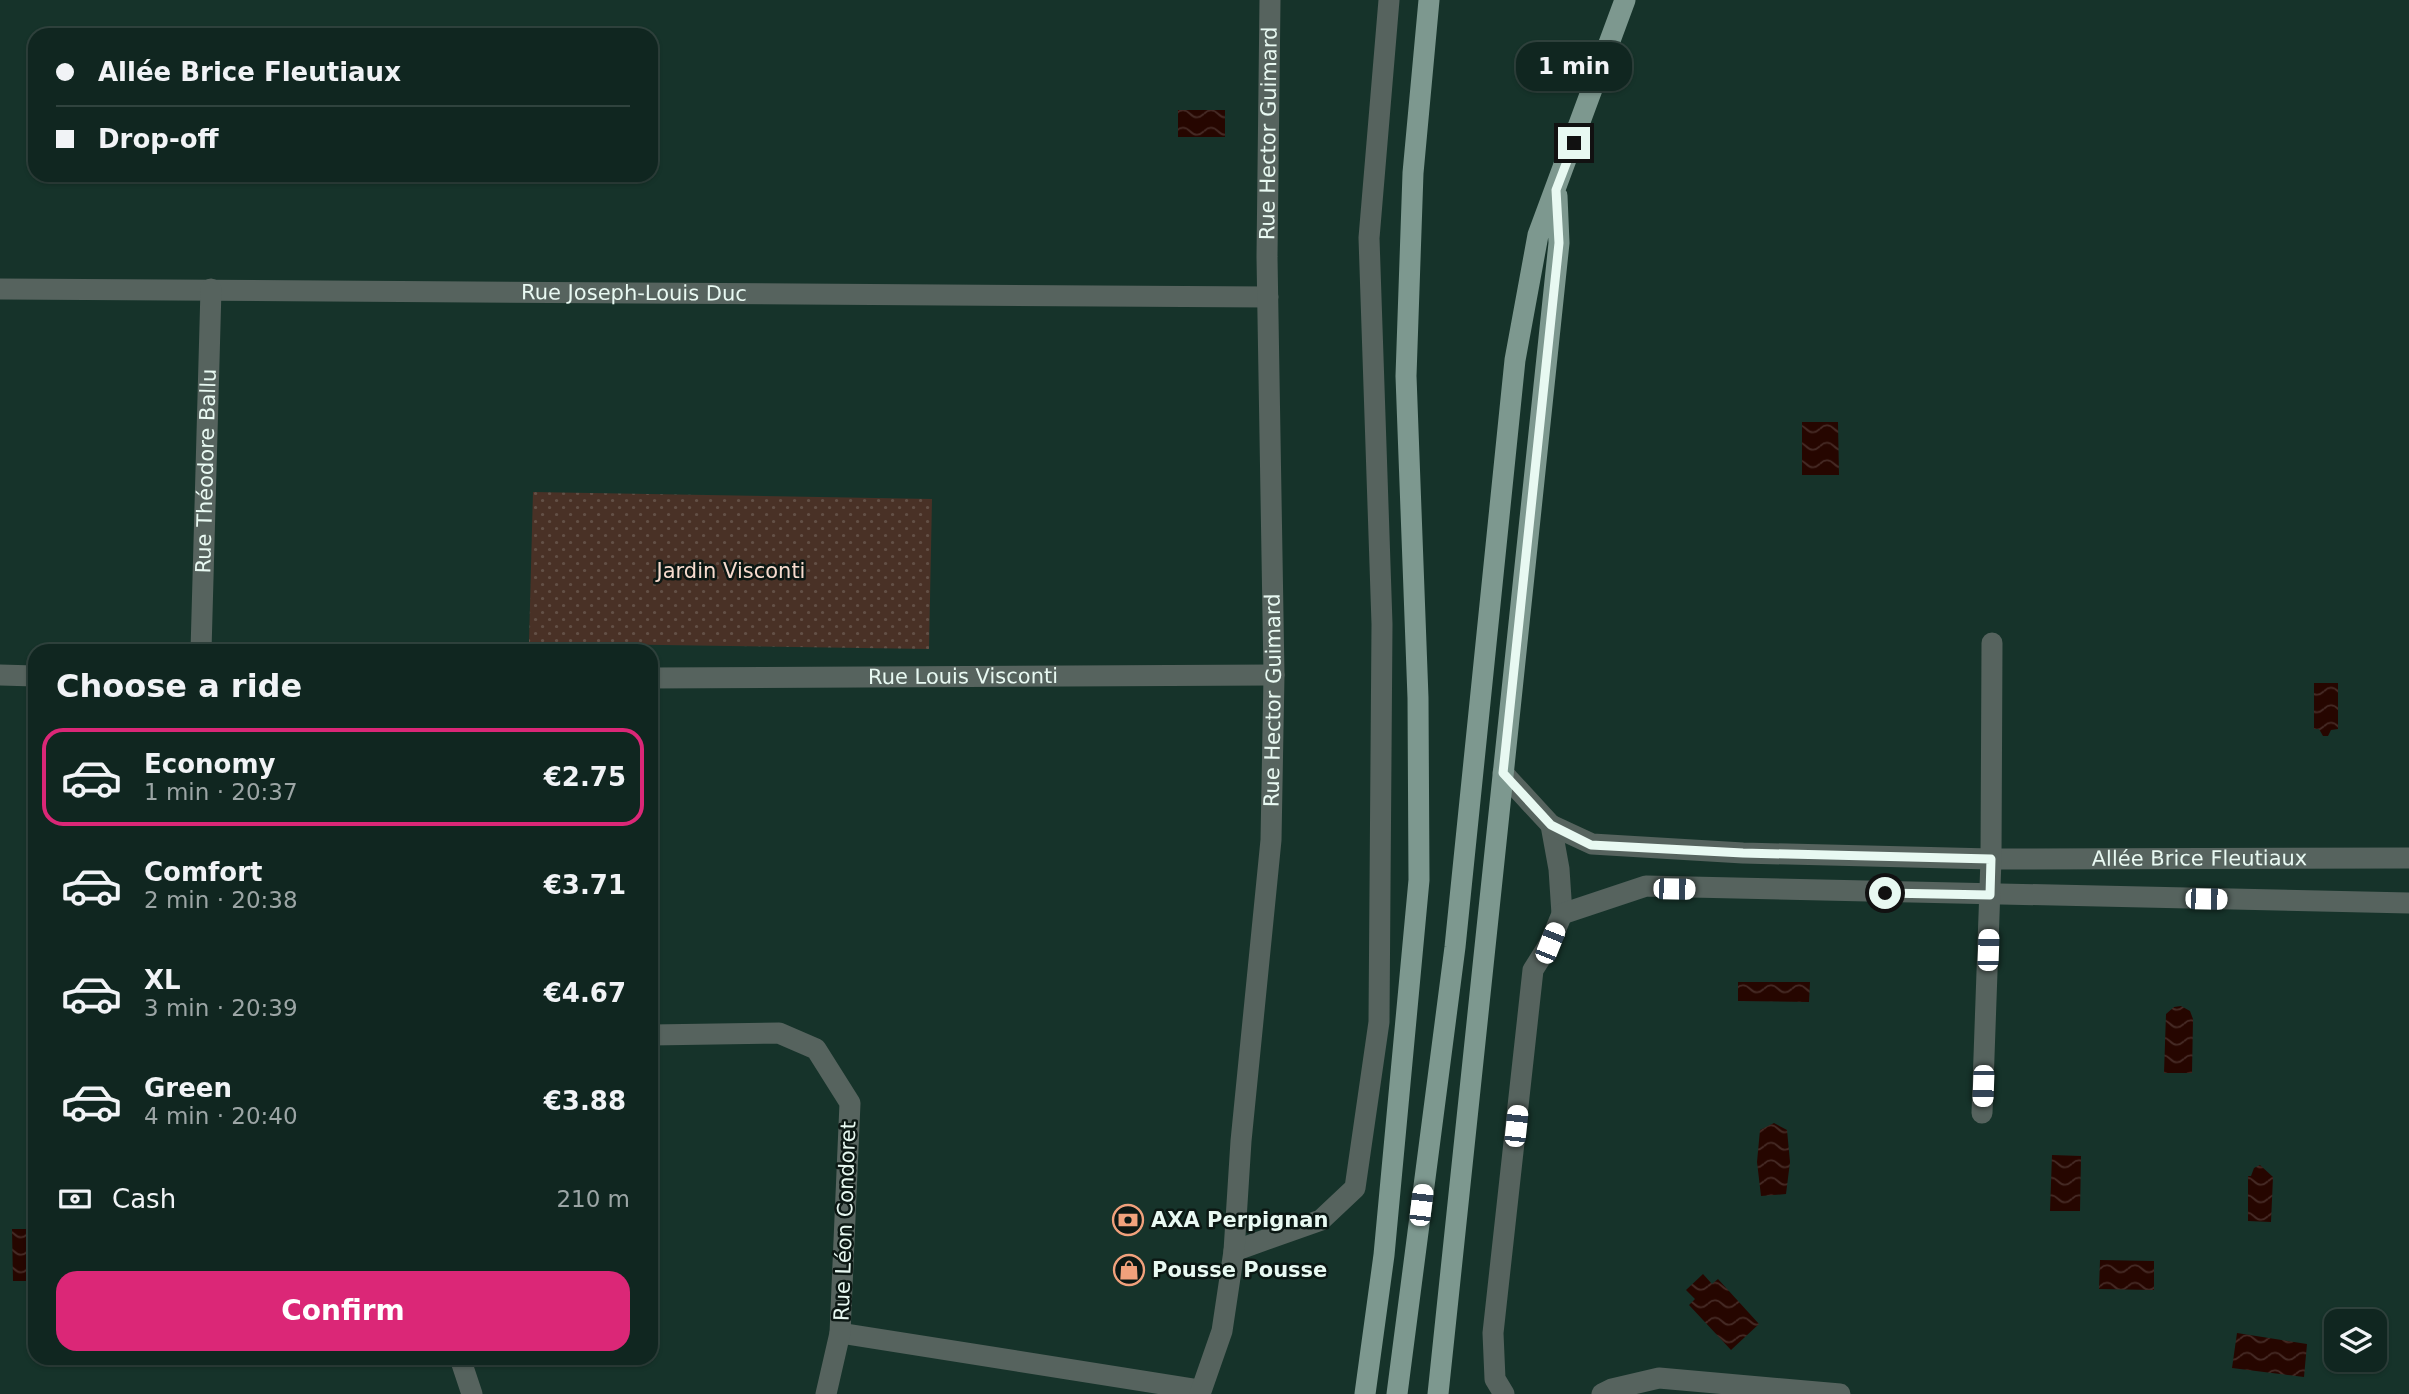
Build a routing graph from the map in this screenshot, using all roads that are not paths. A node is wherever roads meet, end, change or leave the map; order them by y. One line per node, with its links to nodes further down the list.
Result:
1 (1270, 0): 8 (street, Rue Hector Guimard)
2 (1389, 0): 24 (street)
3 (1429, 0): 30 (main road)
4 (1625, 0): 5 (main road)
5 (1556, 190): 15 (main road); 31 (main road)
6 (0, 289): 7 (street, Rue Joseph-Louis Duc)
7 (211, 289): 8 (street, Rue Joseph-Louis Duc); 10 (street, Rue Théodore Ballu)
8 (1268, 297): 13 (street, Rue Hector Guimard)
9 (1992, 643): 18 (street)
10 (201, 644)
11 (0, 675): 12 (street)
12 (28, 676)
13 (1274, 676): 14 (street, Rue Louis Visconti); 24 (street, Rue Hector Guimard)
14 (658, 678)
15 (1503, 773): 16 (street); 32 (main road)
16 (1551, 825): 18 (street, Allée Brice Fleutiaux); 21 (street)
17 (2409, 858): 18 (street, Allée Brice Fleutiaux)
18 (1991, 859): 19 (street)
19 (1990, 895): 20 (street, Allée Brice Fleutiaux); 21 (street, Allée Brice Fleutiaux); 23 (street)
20 (2409, 903)
21 (1562, 914): 33 (street)
22 (658, 1035): 25 (street, Rue Léon Condoret)
23 (1982, 1113)
24 (1234, 1251): 27 (street, Rue Hector Guimard)
25 (840, 1334): 27 (street, Rue Léon Condoret); 29 (street)
26 (462, 1365): 28 (street)
27 (1200, 1392)
28 (472, 1394)
29 (826, 1394)
30 (1364, 1394)
31 (1397, 1394)
32 (1438, 1394)
33 (1504, 1394)
34 (1602, 1394): 35 (street)
35 (1840, 1394)

